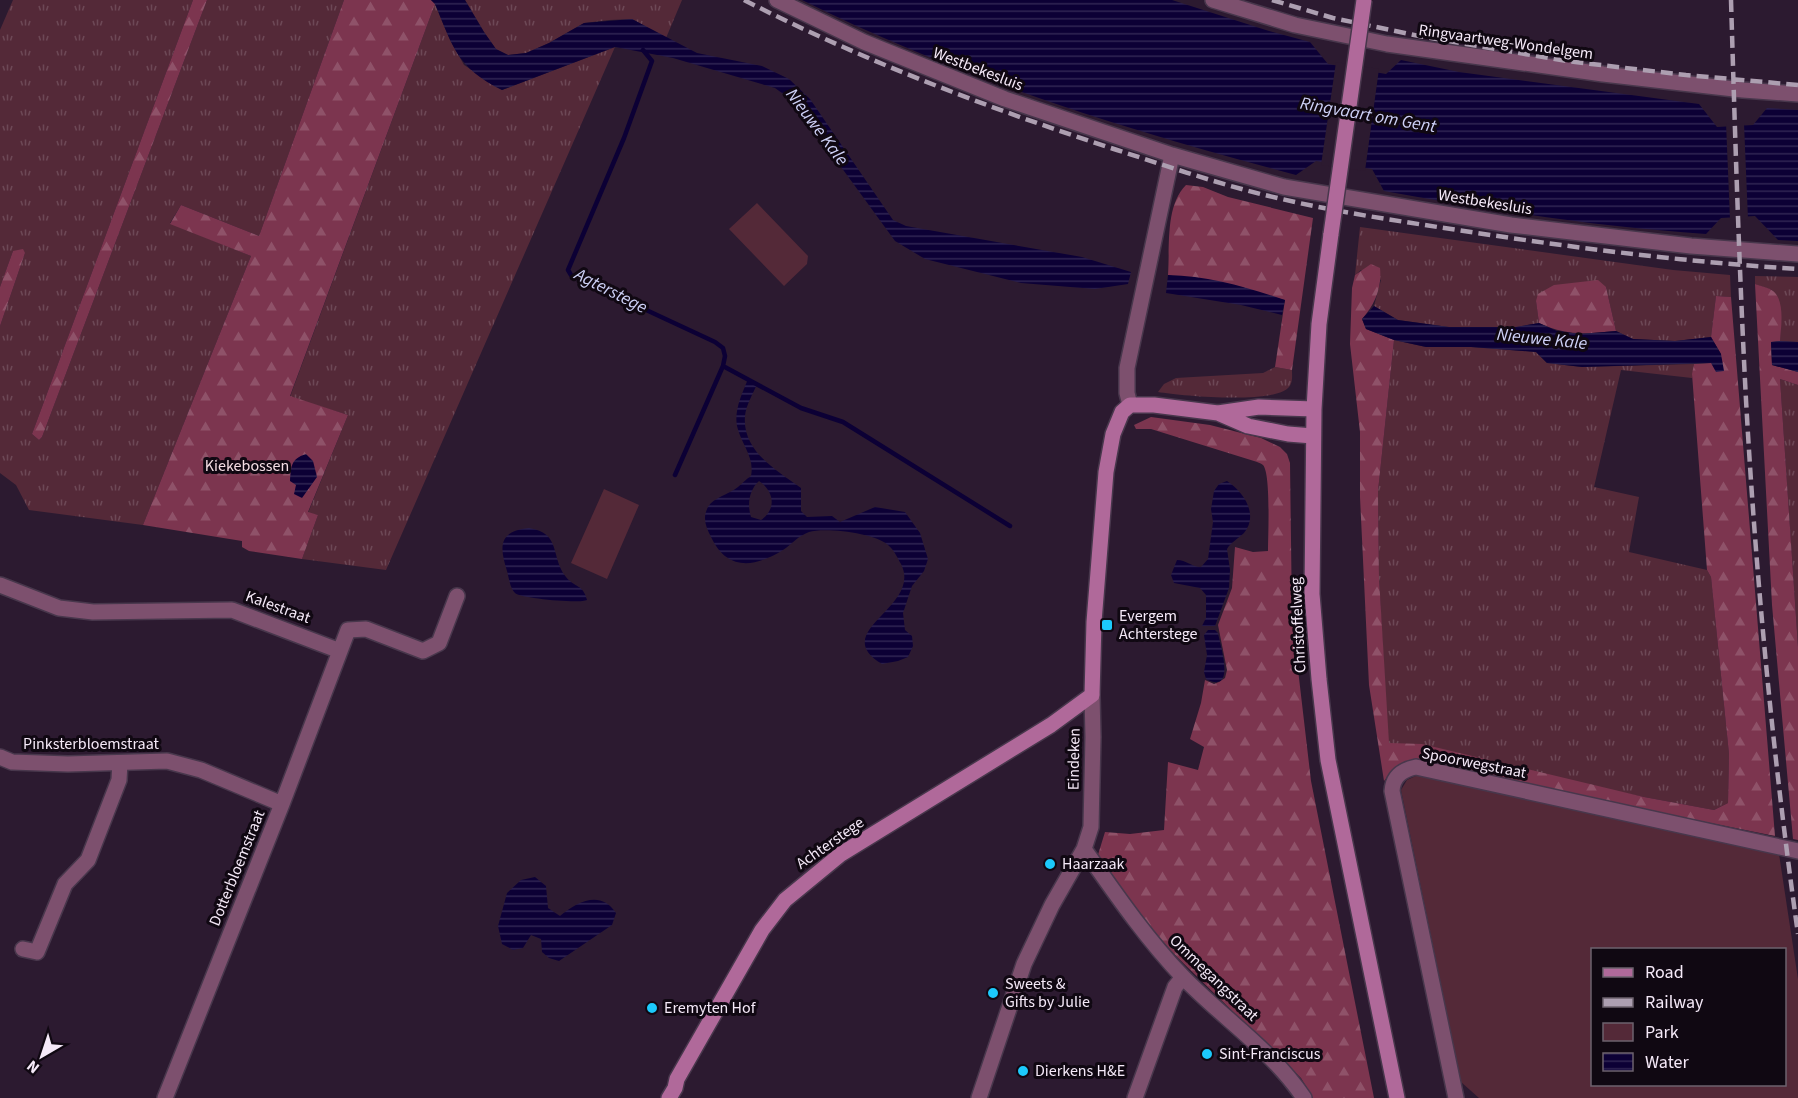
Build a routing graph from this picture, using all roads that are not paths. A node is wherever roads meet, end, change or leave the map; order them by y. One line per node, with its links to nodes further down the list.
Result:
1 (777, 0): 6 (street, Westbekesluis)
2 (1213, 0): 4 (street, Ringvaartweg-Wondelgem)
3 (1364, 0): 9 (street, Christoffelweg, bridge)
4 (1235, 3): 5 (street, Ringvaartweg-Wondelgem)
5 (1798, 94)
6 (1172, 155): 7 (street, Westbekesluis); 8 (street)
7 (1798, 254)
8 (1130, 405): 10 (street); 15 (street, Eindeken)
9 (1314, 410): 10 (street); 11 (street, Christoffelweg)
10 (1218, 413): 11 (street)
11 (1313, 436): 28 (street, Christoffelweg)
12 (0, 585): 14 (street, Kalestraat)
13 (457, 596): 14 (street)
14 (340, 651): 18 (street, Dotterbloemstraat)
15 (1092, 695): 19 (street, Eindeken); 24 (street, Achterstege)
16 (0, 757): 17 (street, Pinksterbloemstraat)
17 (120, 763): 18 (street, Pinksterbloemstraat); 21 (street)
18 (282, 804): 23 (street, Dotterbloemstraat)
19 (1084, 849): 22 (street, Ommegangstraat); 25 (street, Eindeken)
20 (1798, 851): 29 (street, Spoorwegstraat)
21 (23, 949)
22 (1183, 977): 26 (street); 27 (street, Ommegangstraat)
23 (165, 1098)
24 (669, 1098)
25 (980, 1098)
26 (1135, 1098)
27 (1304, 1098)
28 (1397, 1098)
29 (1456, 1098)

